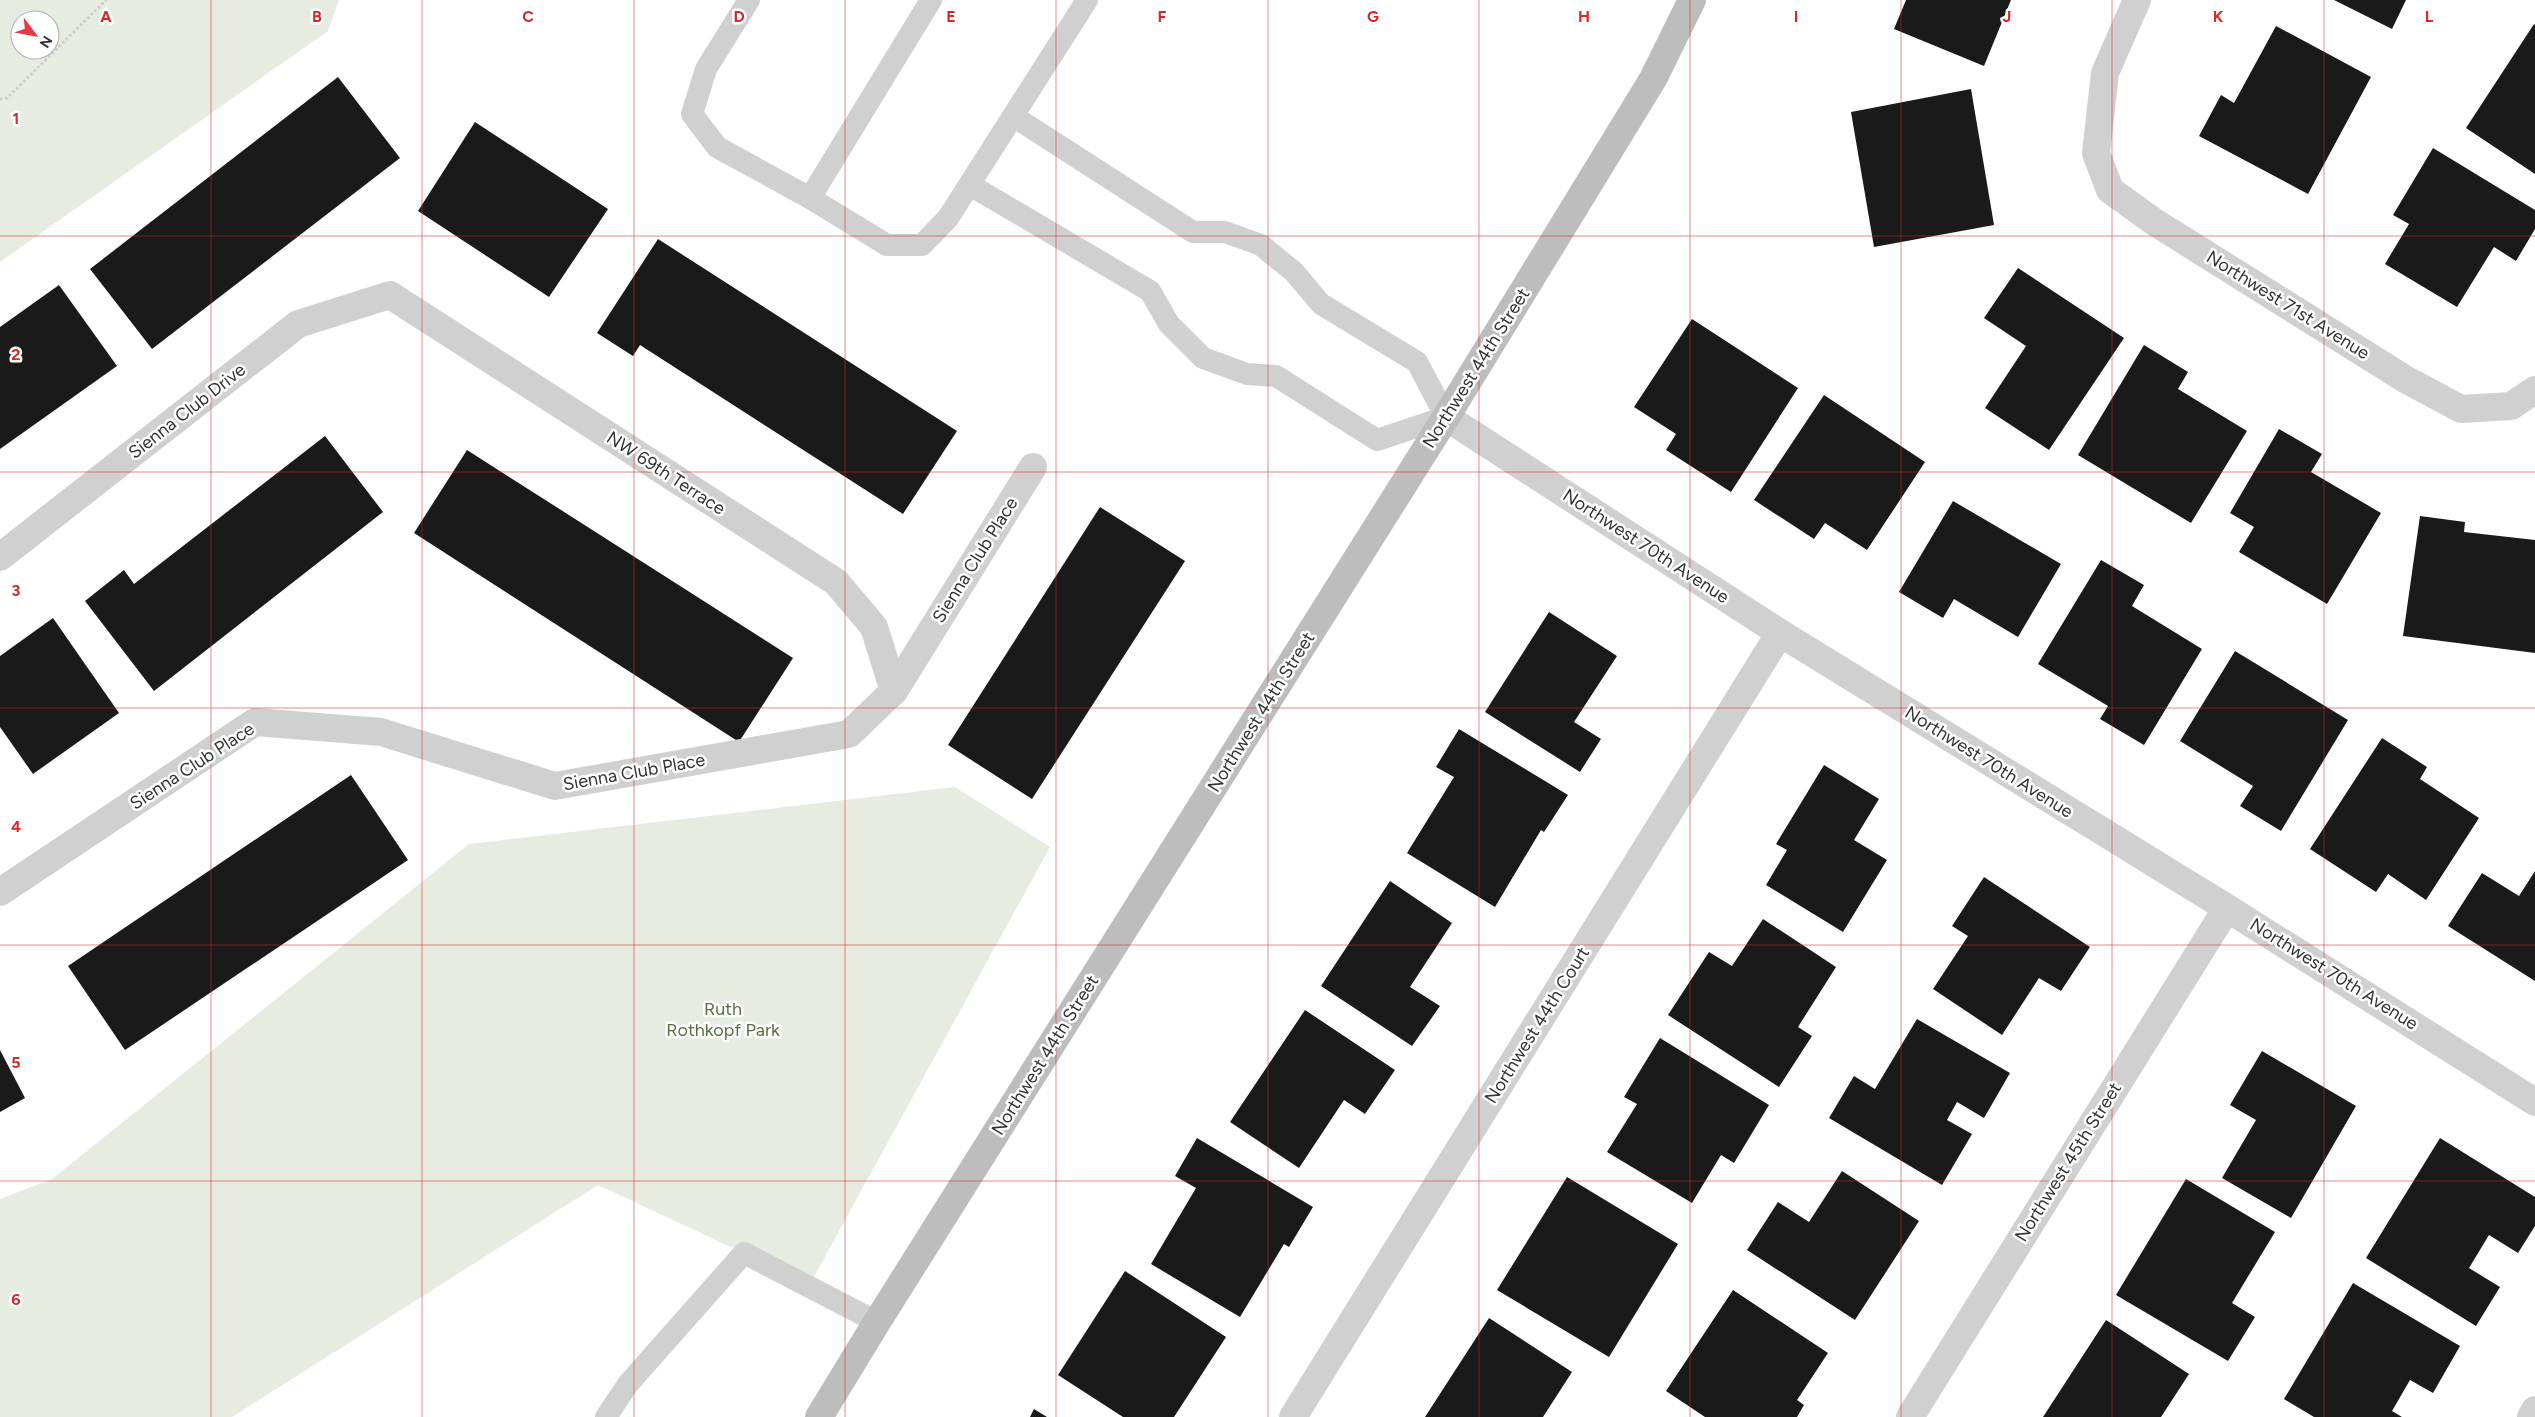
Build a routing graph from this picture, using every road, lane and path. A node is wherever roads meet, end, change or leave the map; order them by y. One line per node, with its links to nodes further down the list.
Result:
1 (106, 0): 7 (path)
2 (748, 0): 10 (lane)
3 (931, 0): 10 (lane)
4 (1087, 0): 8 (lane)
5 (1692, 0): 13 (street, Northwest 44th Street)
6 (2137, 0): 12 (street, Northwest 71st Avenue)
7 (0, 100)
8 (1013, 116): 9 (lane); 13 (lane)
9 (970, 185): 10 (lane); 13 (lane)
10 (810, 198)
11 (390, 295): 15 (street, Sienna Club Drive); 17 (street, NW 69th Terrace)
12 (2535, 390)
13 (1446, 417): 16 (street, Northwest 70th Avenue); 21 (street, Northwest 44th Street)
14 (1033, 467): 17 (street, Sienna Club Place)
15 (0, 557)
16 (1780, 633): 19 (street, Northwest 70th Avenue); 25 (street, Northwest 44th Court)
17 (894, 691): 18 (street, Sienna Club Place)
18 (4, 882)
19 (2227, 908): 20 (street, Northwest 70th Avenue); 26 (street, Northwest 45th Street)
20 (2535, 1102)
21 (877, 1322): 23 (lane); 24 (street, Northwest 44th Street)
22 (2535, 1410): 27 (street)
23 (606, 1417)
24 (820, 1417)
25 (1293, 1417)
26 (1910, 1417)
27 (2531, 1417)

